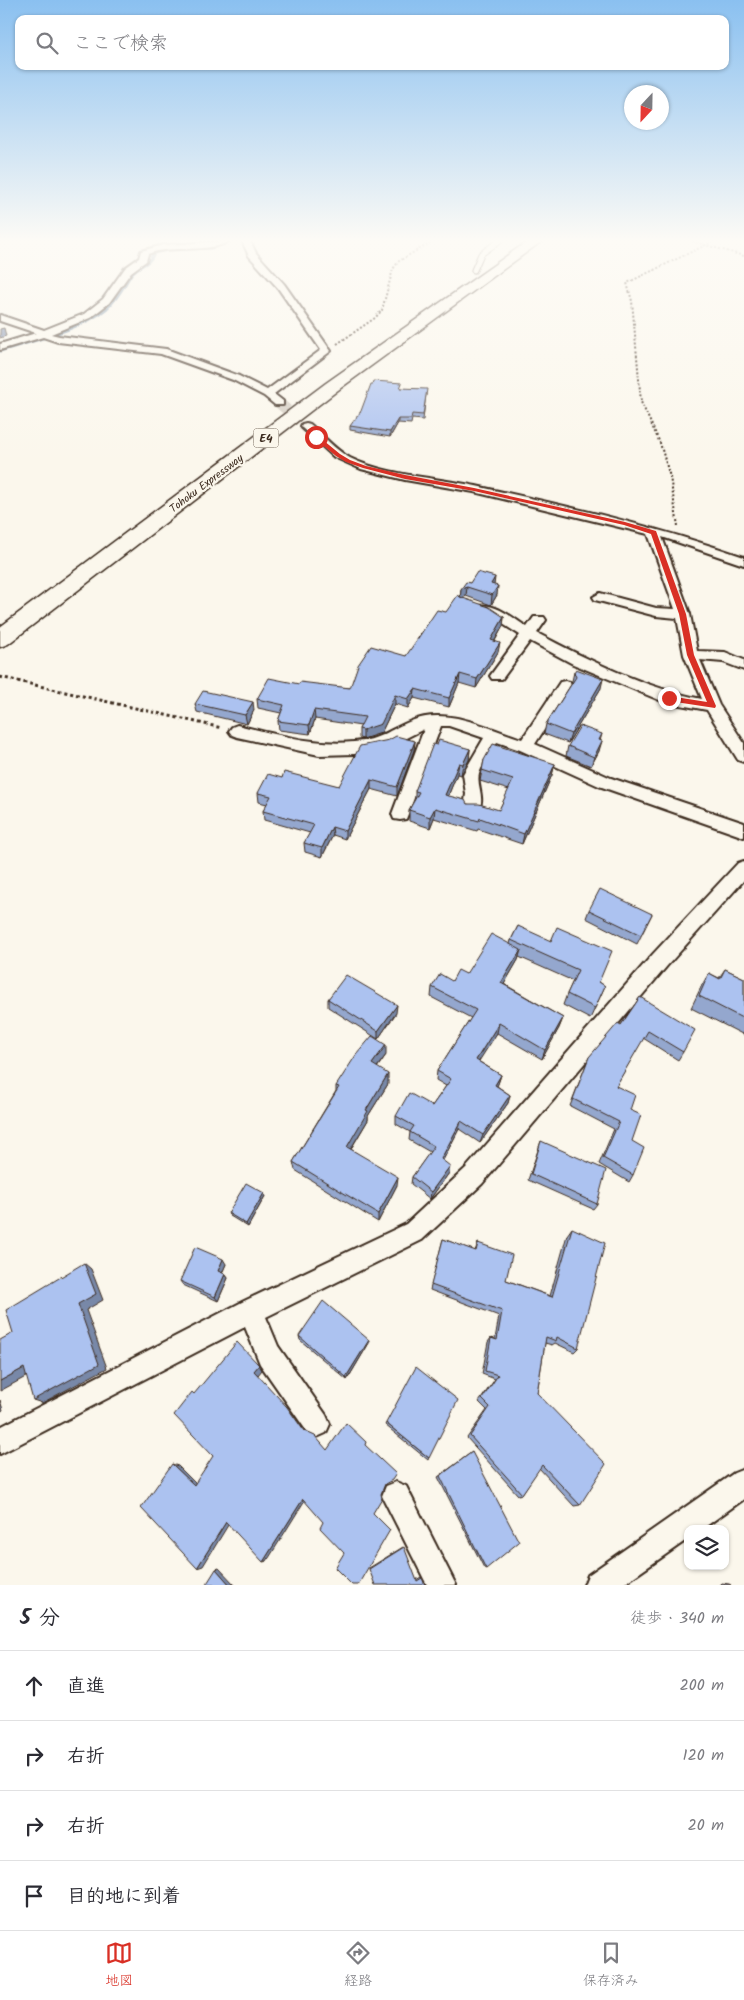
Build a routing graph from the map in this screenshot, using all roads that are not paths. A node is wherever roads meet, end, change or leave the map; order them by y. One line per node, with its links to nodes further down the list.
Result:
1 (88, 315): 6 (street)
2 (301, 315): 8 (street)
3 (411, 315): 13 (highway, Tohoku Expressway / E4)
4 (432, 315): 19 (highway, Tohoku Expressway / E4)
5 (0, 318): 6 (street)
6 (46, 335): 7 (street); 8 (street)
7 (0, 347)
8 (268, 394): 9 (street)
9 (279, 403)
10 (306, 426): 11 (street)
11 (654, 533): 12 (street); 16 (street)
12 (744, 561)
13 (48, 581)
14 (600, 597): 16 (street)
15 (472, 605): 18 (street)
16 (682, 614): 20 (street)
17 (538, 620): 18 (street)
18 (528, 634): 22 (street); 24 (street)
19 (0, 639)
20 (691, 655): 21 (street); 24 (street)
21 (744, 665)
22 (497, 676)
23 (564, 686): 28 (street)
24 (712, 706): 29 (street)
25 (436, 721): 26 (street); 27 (street); 31 (street)
26 (237, 731)
27 (493, 736): 28 (street); 30 (street)
28 (526, 746): 32 (street)
29 (744, 756)
30 (472, 808)
31 (400, 814)
32 (744, 830)
33 (744, 868): 34 (street)
34 (251, 1311): 35 (street); 36 (street)
35 (317, 1424)
36 (0, 1442)
37 (744, 1483): 40 (street)
38 (396, 1496): 39 (street)
39 (442, 1585)
40 (598, 1585)

